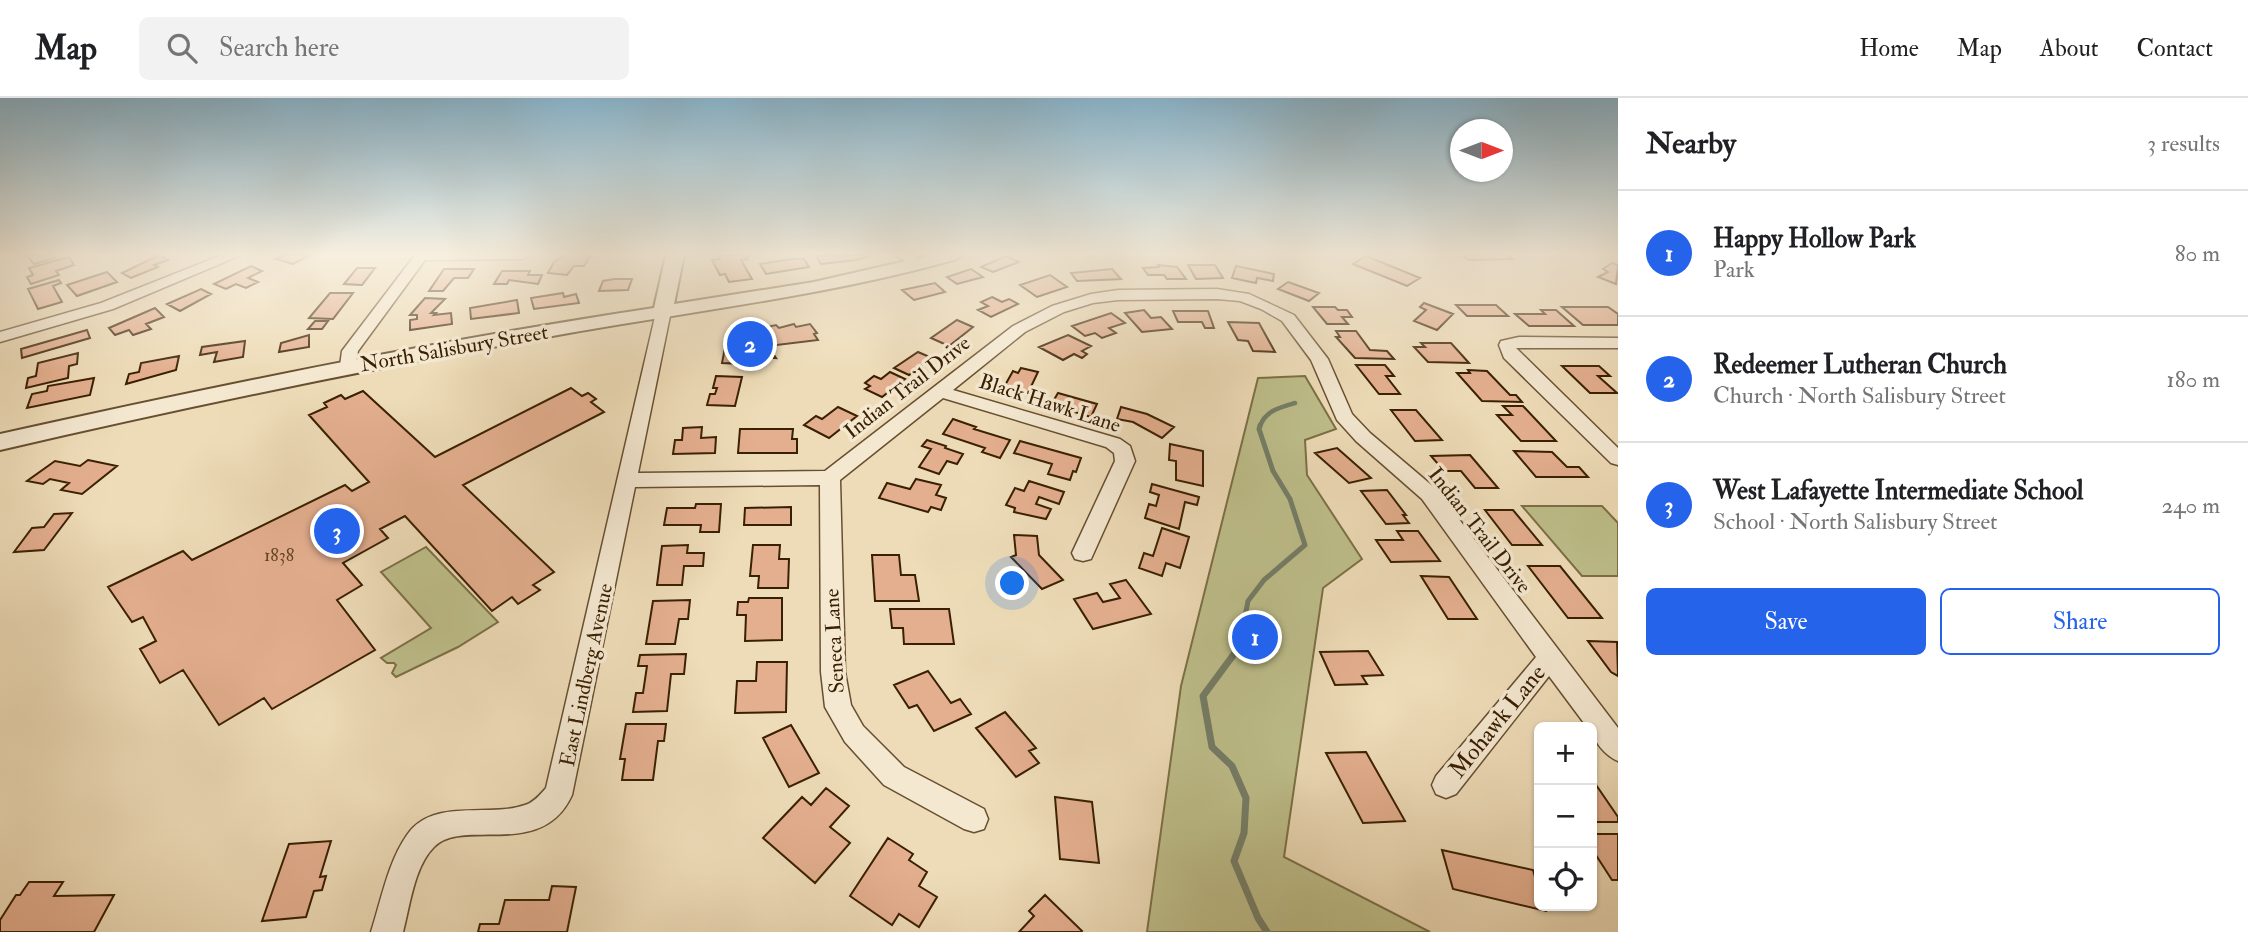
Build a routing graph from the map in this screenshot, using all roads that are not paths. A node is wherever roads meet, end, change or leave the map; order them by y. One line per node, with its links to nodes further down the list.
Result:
1 (137, 294): 6 (street)
2 (393, 294): 8 (street)
3 (667, 294): 5 (street)
4 (771, 294): 5 (street, North Salisbury Street)
5 (663, 311): 8 (street, North Salisbury Street); 13 (street, East Lindberg Avenue)
6 (0, 337)
7 (1618, 343): 11 (street)
8 (349, 366): 10 (street, North Salisbury Street)
9 (937, 391): 12 (street, Indian Trail Drive); 14 (street, Black Hawk Lane); 15 (street, Indian Trail Drive)
10 (0, 442)
11 (1618, 459)
12 (830, 478): 13 (street); 18 (street, Seneca Lane)
13 (627, 480): 19 (street, East Lindberg Avenue)
14 (1083, 553)
15 (1549, 658): 16 (street, Indian Trail Drive); 17 (street, Mohawk Lane)
16 (1618, 749)
17 (1446, 785)
18 (974, 819)
19 (387, 932)

